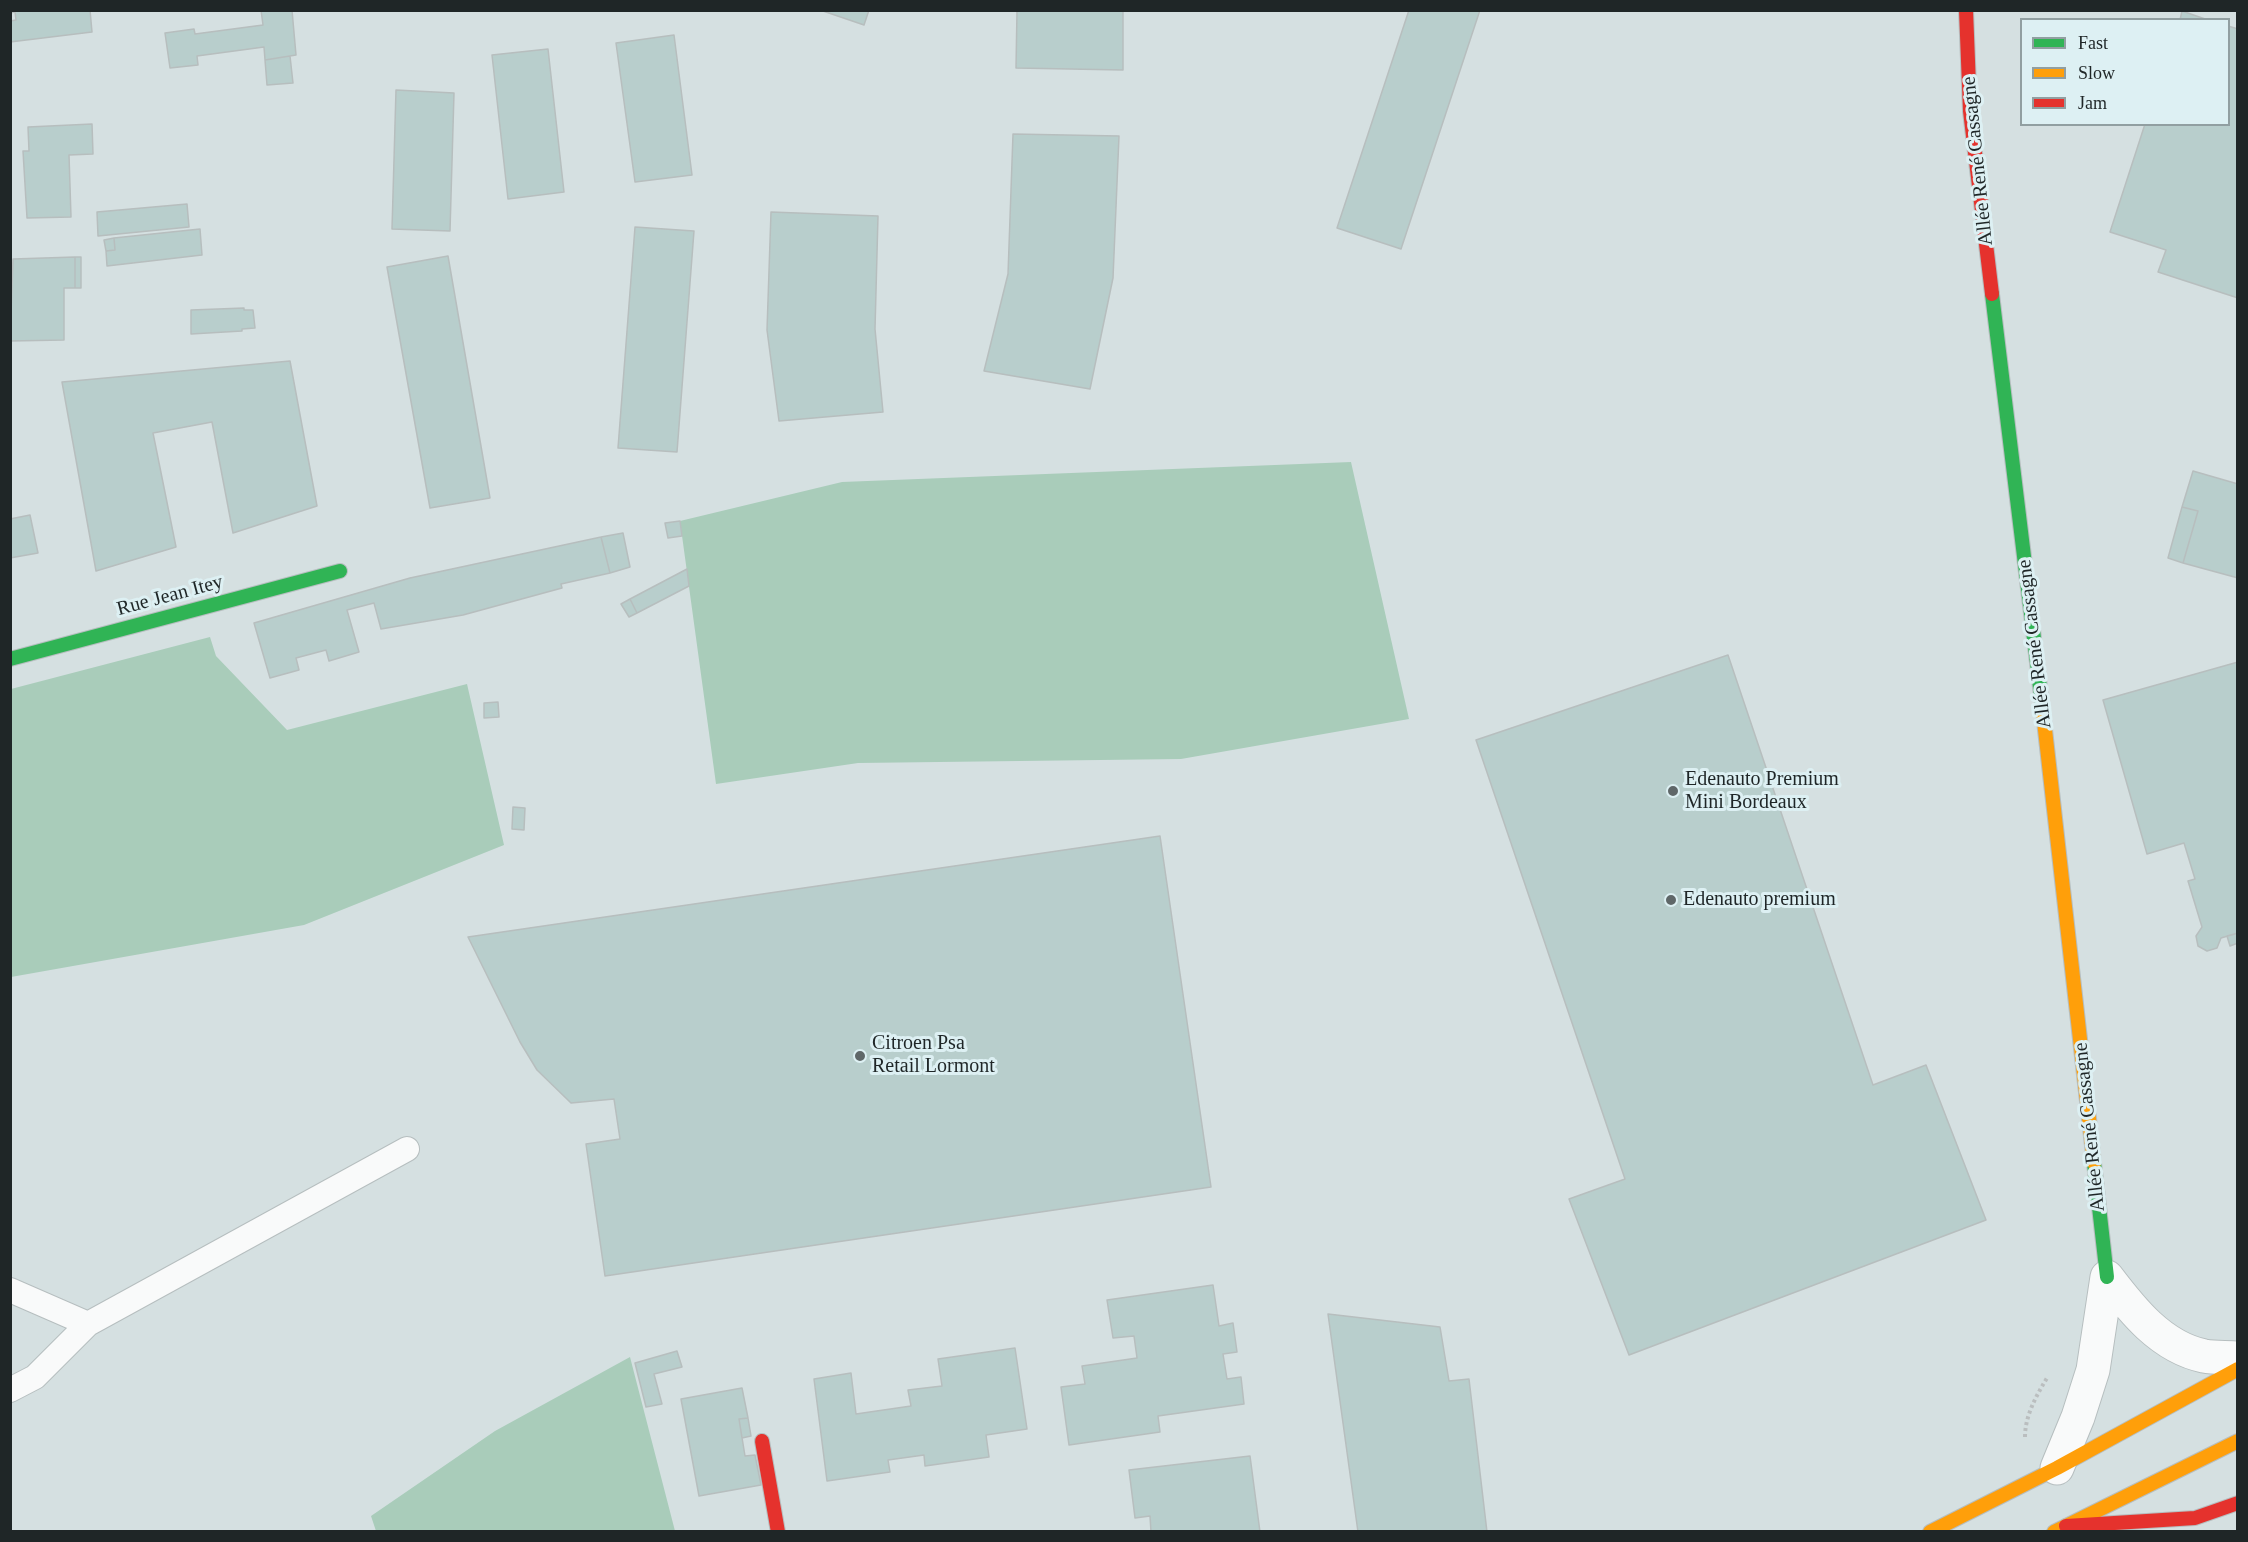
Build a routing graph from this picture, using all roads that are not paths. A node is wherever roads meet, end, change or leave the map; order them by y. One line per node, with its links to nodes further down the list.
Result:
1 (1966, 10): 5 (street, Allée René Cassagne)
2 (339, 571): 3 (street, Rue Jean Itey)
3 (10, 659)
4 (407, 1149): 7 (lane)
5 (2107, 1277): 8 (street); 13 (street, Allée René Cassagne)
6 (10, 1290): 7 (lane)
7 (88, 1324): 10 (lane)
8 (2238, 1358)
9 (2238, 1369): 13 (street)
10 (10, 1390)
11 (762, 1441): 16 (street)
12 (2238, 1441): 15 (street)
13 (2057, 1468): 17 (street)
14 (2238, 1503): 15 (street)
15 (2060, 1529)
16 (778, 1532)
17 (1930, 1532)

